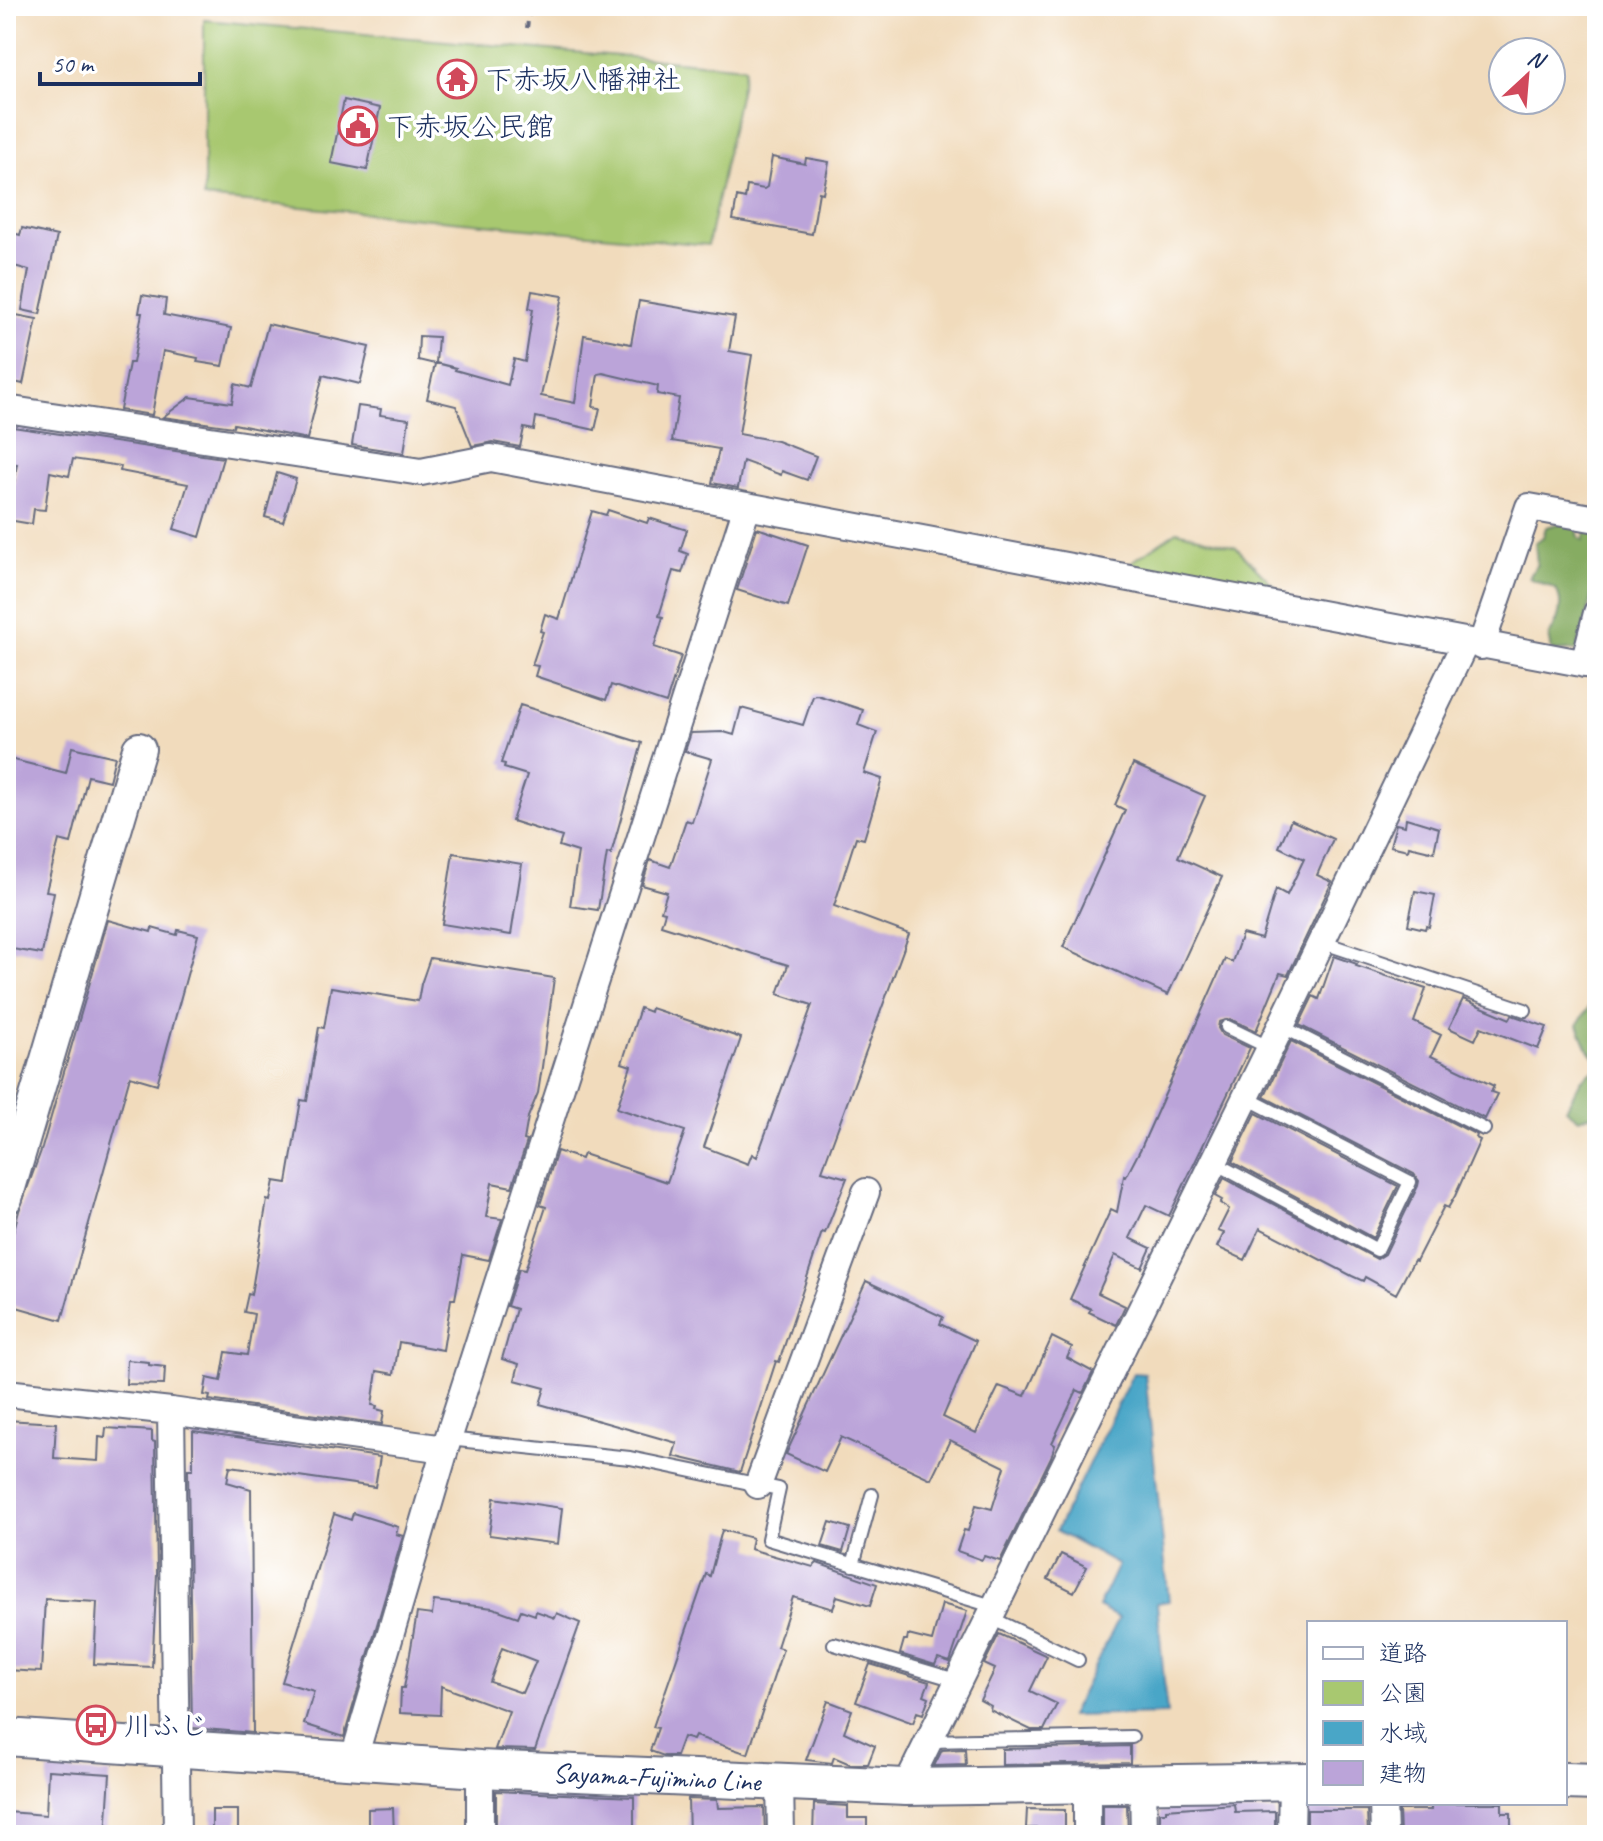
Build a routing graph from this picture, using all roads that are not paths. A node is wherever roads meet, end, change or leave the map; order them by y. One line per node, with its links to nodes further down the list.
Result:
1 (6, 409): 2 (street)
2 (747, 506): 5 (street); 19 (street)
3 (1597, 519): 5 (street)
4 (1597, 613): 6 (street)
5 (1473, 645): 6 (street); 8 (street)
6 (1591, 665)
7 (139, 749): 16 (street)
8 (1321, 942): 9 (lane); 11 (street)
9 (1525, 1010)
10 (1227, 1027): 11 (lane)
11 (1276, 1037): 12 (street); 13 (lane)
12 (1245, 1097): 14 (street); 14 (lane)
13 (1484, 1129)
14 (1213, 1162): 23 (street)
15 (866, 1192): 20 (street)
16 (6, 1198)
17 (6, 1393): 18 (street)
18 (171, 1411): 19 (street); 30 (street)
19 (447, 1444): 20 (lane); 31 (street)
20 (758, 1485): 22 (lane)
21 (872, 1495): 22 (lane)
22 (853, 1565): 23 (lane)
23 (994, 1612): 25 (lane); 26 (street)
24 (834, 1644): 26 (lane)
25 (1078, 1660)
26 (959, 1681): 29 (street)
27 (6, 1737): 30 (main road, Sayama-Fujimino Line)
28 (1132, 1737): 29 (lane)
29 (929, 1741): 39 (street)
30 (177, 1749): 31 (main road, Sayama-Fujimino Line); 41 (street)
31 (353, 1761): 32 (main road, Sayama-Fujimino Line)
32 (480, 1769): 35 (main road, Sayama-Fujimino Line); 42 (street)
33 (1301, 1781): 37 (main road, Sayama-Fujimino Line); 46 (street)
34 (1567, 1781): 36 (main road)
35 (780, 1782): 39 (main road, Sayama-Fujimino Line); 43 (street)
36 (1597, 1782)
37 (1143, 1784): 38 (main road, Sayama-Fujimino Line); 45 (street)
38 (1087, 1785): 39 (main road, Sayama-Fujimino Line); 44 (street)
39 (906, 1787)
40 (1383, 1805): 47 (street)
41 (177, 1835)
42 (480, 1835)
43 (781, 1835)
44 (1087, 1835)
45 (1144, 1835)
46 (1291, 1835)
47 (1384, 1835)

